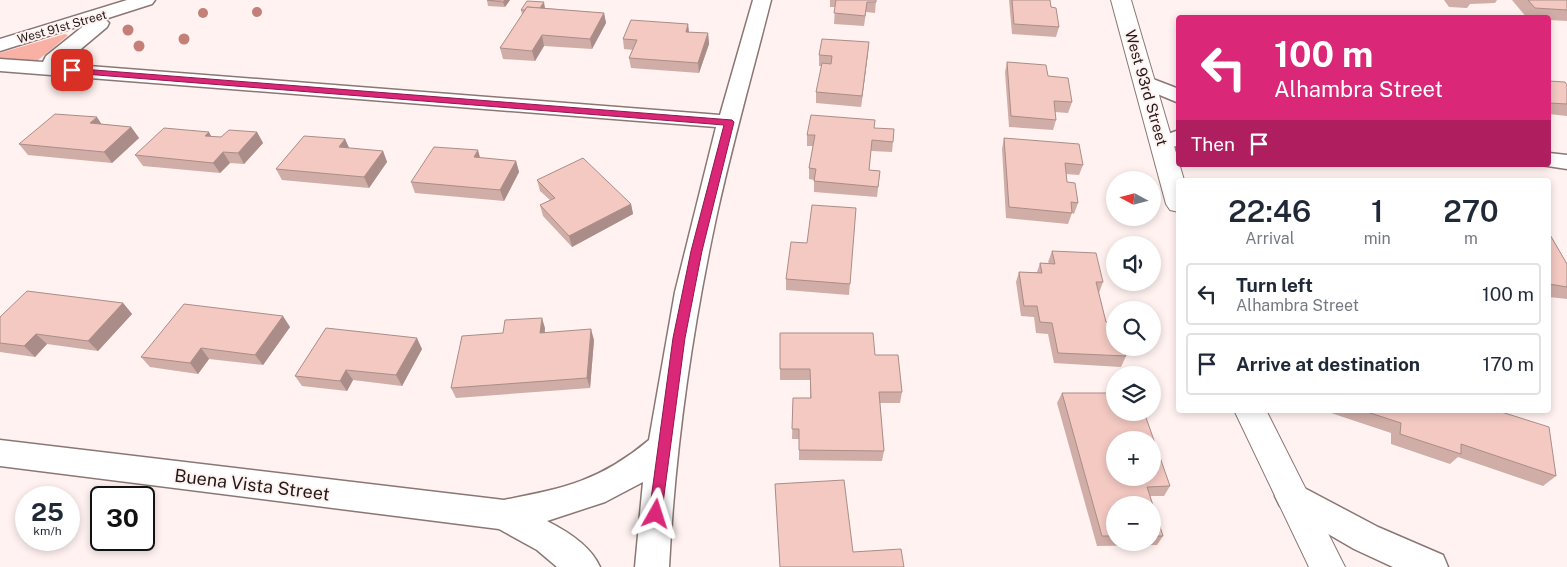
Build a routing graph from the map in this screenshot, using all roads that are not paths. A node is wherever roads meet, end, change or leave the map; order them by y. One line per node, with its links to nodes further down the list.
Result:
1 (146, 0): 4 (street, West 91st Street)
2 (762, 0): 10 (street)
3 (1122, 0): 8 (street, West 93rd Street)
4 (124, 9): 5 (street, West 91st Street); 7 (street, West 91st Street)
5 (0, 45)
6 (0, 65): 7 (street)
7 (53, 69): 10 (street)
8 (1145, 82): 9 (street); 11 (street, West 93rd Street)
9 (1176, 96)
10 (729, 122): 16 (street)
11 (1171, 141): 14 (street, West 93rd Street)
12 (1551, 160): 13 (street)
13 (1567, 162)
14 (1176, 180)
15 (1251, 413): 18 (street)
16 (663, 446): 19 (street, Buena Vista Street); 21 (street)
17 (0, 453): 19 (street, Buena Vista Street)
18 (1291, 496): 22 (street); 23 (street)
19 (504, 516): 20 (street, Buena Vista Street)
20 (584, 567)
21 (652, 567)
22 (1327, 567)
23 (1431, 567)

